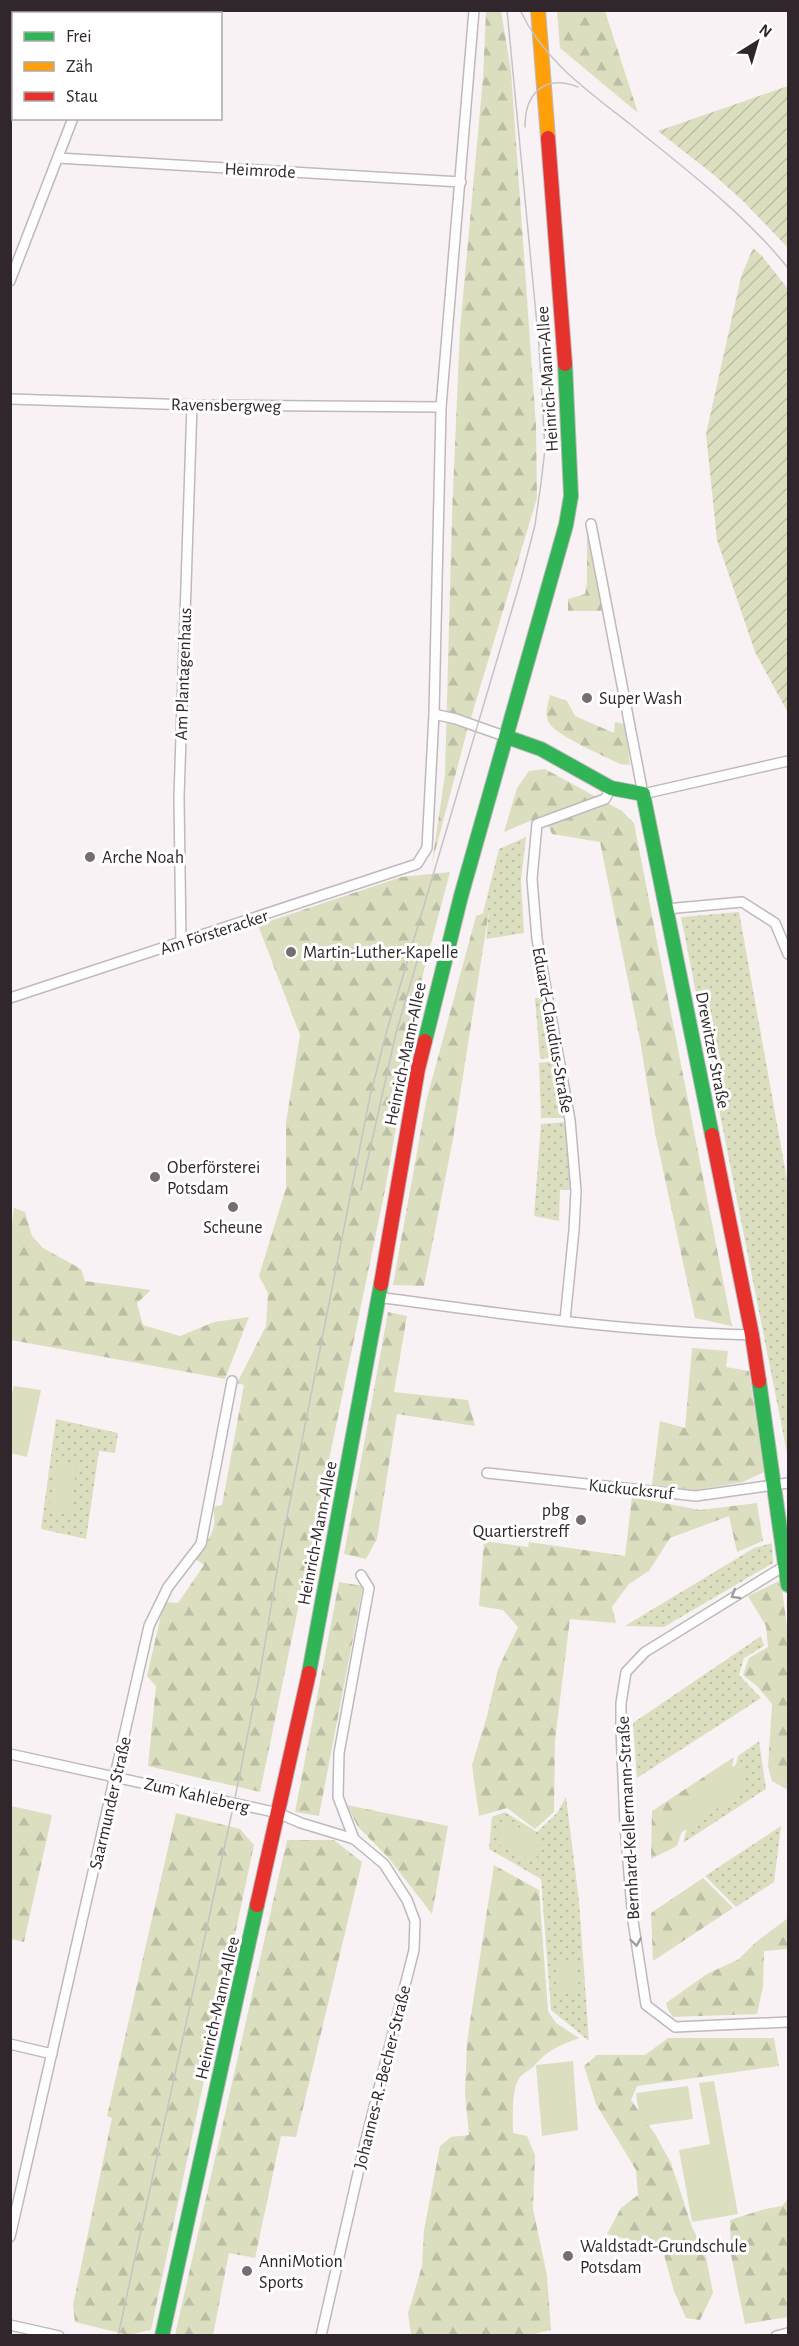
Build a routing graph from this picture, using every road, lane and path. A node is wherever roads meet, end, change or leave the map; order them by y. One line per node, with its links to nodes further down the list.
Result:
1 (474, 10): 5 (street)
2 (538, 10): 12 (main road, Heinrich-Mann-Allee)
3 (72, 120): 4 (street)
4 (58, 158): 5 (street, Heimrode); 6 (street)
5 (461, 182): 9 (street)
6 (10, 281)
7 (10, 399): 8 (street, Ravensbergweg)
8 (192, 405): 9 (street, Ravensbergweg); 17 (street, Am Plantagenhaus)
9 (441, 407): 11 (street)
10 (591, 524): 15 (street, Drewitzer Straße)
11 (434, 714): 12 (street); 17 (street, Am Försteracker)
12 (507, 737): 14 (main road); 20 (main road, Heinrich-Mann-Allee)
13 (789, 761): 15 (street)
14 (611, 788): 15 (main road); 21 (street, Eduard-Claudius-Straße)
15 (643, 794): 16 (main road, Drewitzer Straße)
16 (666, 909): 18 (street); 22 (main road, Drewitzer Straße)
17 (181, 943): 19 (street, Am Försteracker)
18 (789, 954)
19 (10, 998)
20 (378, 1297): 21 (street); 32 (main road, Heinrich-Mann-Allee)
21 (565, 1320): 22 (street)
22 (752, 1335): 26 (main road, Drewitzer Straße)
23 (232, 1381): 31 (street, Saarmunder Straße)
24 (487, 1473): 26 (street, Kuckucksruf)
25 (789, 1483): 26 (street, Kuckucksruf)
26 (774, 1486): 27 (main road, Drewitzer Straße)
27 (786, 1565): 29 (main road, Drewitzer Straße); 34 (street, Bernhard-Kellermann-Straße, one-way to 34)
28 (361, 1575): 33 (street, Johannes-R.-Becher-Straße)
29 (789, 1585)
30 (10, 1754): 31 (street, Zum Kahleberg)
31 (116, 1777): 32 (street, Zum Kahleberg); 36 (street, Saarmunder Straße)
32 (278, 1813): 33 (street, Johannes-R.-Becher-Straße); 41 (main road, Heinrich-Mann-Allee)
33 (354, 1839): 42 (street, Johannes-R.-Becher-Straße)
34 (789, 2022)
35 (10, 2044): 36 (street)
36 (52, 2054): 37 (street, Saarmunder Straße)
37 (10, 2237)
38 (10, 2325): 40 (street)
39 (789, 2333): 43 (street)
40 (59, 2336)
41 (162, 2336)
42 (321, 2336)
43 (776, 2336)

